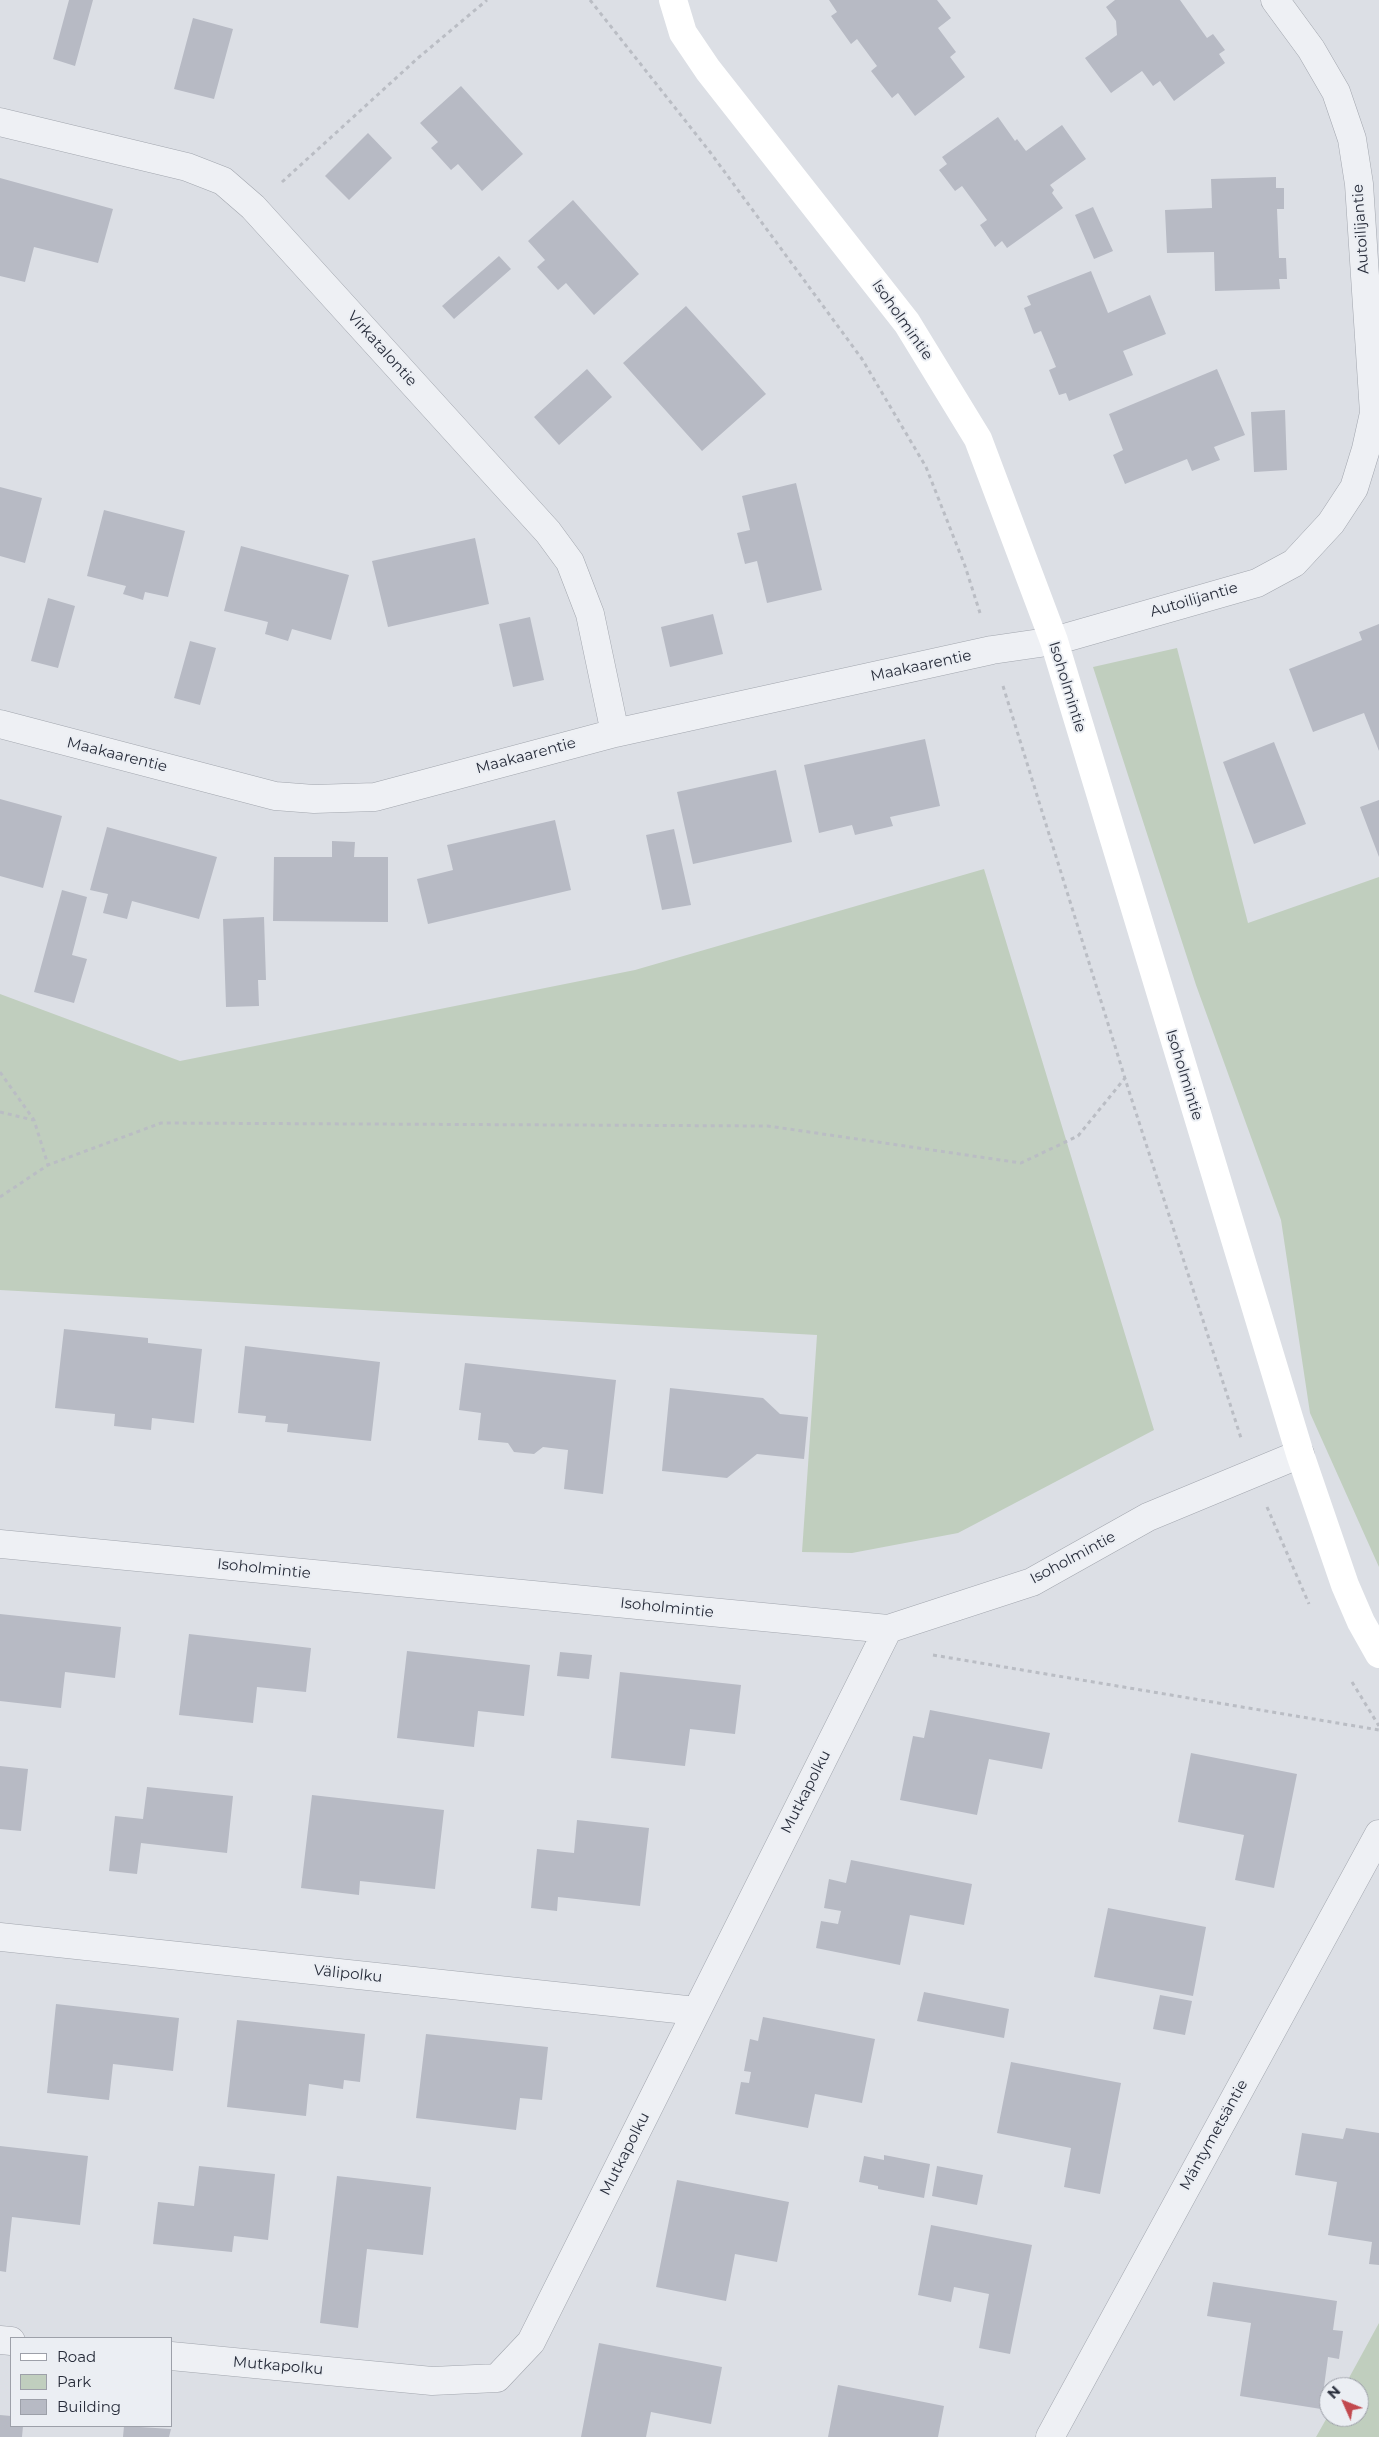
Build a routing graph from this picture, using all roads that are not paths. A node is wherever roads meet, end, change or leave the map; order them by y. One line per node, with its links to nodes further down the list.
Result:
1 (673, 0): 4 (street, Isoholmintie)
2 (1274, 0): 4 (street, Autoilijantie)
3 (0, 122): 6 (street, Virkatalontie)
4 (1054, 641): 6 (street, Maakaarentie); 7 (street, Isoholmintie)
5 (0, 724): 6 (street, Maakaarentie)
6 (615, 733)
7 (1300, 1454): 9 (street, Isoholmintie); 10 (street, Isoholmintie)
8 (0, 1544): 9 (street, Isoholmintie)
9 (888, 1629): 13 (street, Mutkapolku)
10 (1379, 1654)
11 (1379, 1834): 15 (street, Mäntymetsäntie)
12 (0, 1937): 13 (street, Välipolku)
13 (696, 2011): 14 (street, Mutkapolku)
14 (172, 2356)
15 (1050, 2437)

